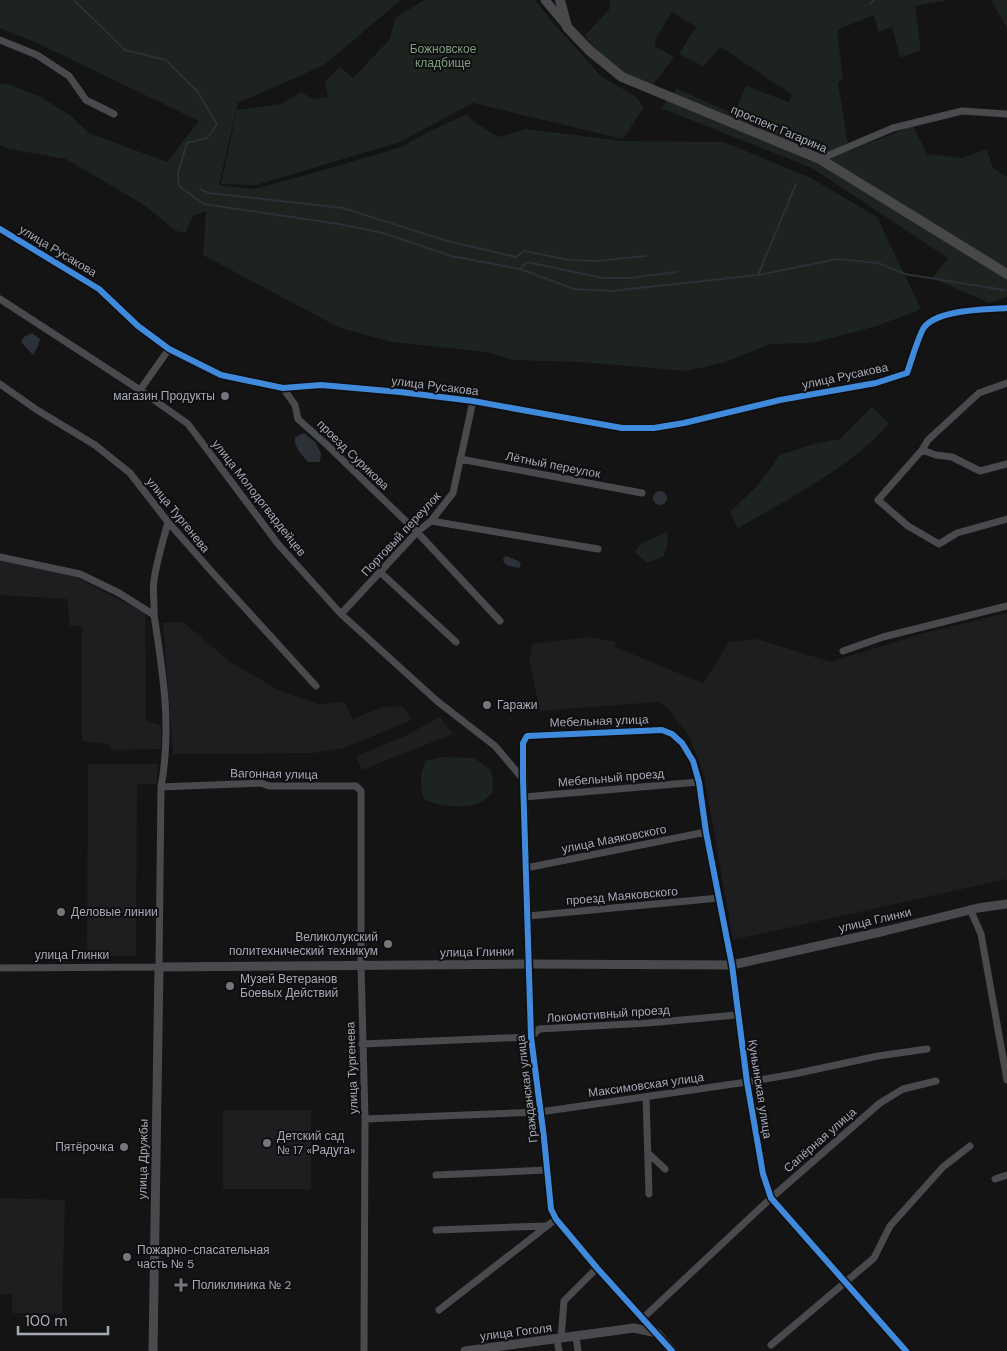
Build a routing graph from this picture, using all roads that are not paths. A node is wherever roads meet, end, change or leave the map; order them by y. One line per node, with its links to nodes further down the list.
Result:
1 (545, 0): 3 (street)
2 (560, 0): 3 (main road)
3 (567, 27): 7 (main road, проспект Гагарина)
4 (0, 40): 5 (street)
5 (114, 114)
6 (1007, 114): 7 (street)
7 (820, 159): 9 (main road, проспект Гагарина)
8 (0, 229): 12 (street, улица Русакова)
9 (1006, 271)
10 (0, 299): 16 (street, улица Молодогвардейцев)
11 (1007, 308): 17 (street, улица Русакова)
12 (169, 349): 15 (street, улица Русакова); 16 (street)
13 (1007, 383): 18 (street)
14 (0, 384): 24 (street, улица Тургенева)
15 (284, 388): 17 (street, улица Русакова); 25 (street, проезд Сурикова)
16 (140, 390): 30 (street, улица Молодогвардейцев)
17 (473, 401): 19 (street, Портовый переулок)
18 (922, 450): 20 (street); 22 (street)
19 (460, 459): 21 (street, Лётный переулок); 23 (street, Портовый переулок)
20 (1007, 464)
21 (642, 493)
22 (1007, 519)
23 (431, 521): 25 (street, Портовый переулок); 26 (street)
24 (168, 522): 31 (street); 35 (street, улица Тургенева)
25 (417, 532): 28 (street, Портовый переулок); 32 (street, проезд Сурикова)
26 (598, 549)
27 (0, 557): 31 (street)
28 (380, 572): 30 (street, Портовый переулок); 33 (street)
29 (1007, 606): 34 (street)
30 (341, 614): 38 (street, улица Молодогвардейцев)
31 (154, 615): 40 (street)
32 (500, 621)
33 (456, 642)
34 (843, 650)
35 (316, 686)
36 (672, 734): 37 (street, Мебельная улица); 39 (street, Куньинская улица)
37 (527, 736): 38 (street, Гражданская улица)
38 (523, 779): 42 (street, Гражданская улица)
39 (699, 782): 42 (street, Мебельный проезд); 43 (street, Куньинская улица)
40 (161, 786): 41 (street, Вагонная улица); 53 (street)
41 (356, 786): 51 (street, улица Тургенева)
42 (524, 797): 44 (street, Гражданская улица)
43 (706, 832): 44 (street, улица Маяковского); 45 (street, Куньинская улица)
44 (526, 868): 48 (street, Гражданская улица)
45 (719, 898): 48 (street, проезд Маяковского); 50 (street, Куньинская улица)
46 (1007, 904): 47 (street, улица Глинки)
47 (970, 909): 50 (street, улица Глинки); 58 (street)
48 (528, 916): 49 (street, Гражданская улица)
49 (530, 964): 50 (street, улица Глинки); 51 (street, улица Глинки); 55 (street, Гражданская улица)
50 (732, 965): 54 (street, Куньинская улица)
51 (361, 966): 53 (street, улица Глинки); 56 (street, улица Тургенева)
52 (0, 968): 53 (street, улица Глинки)
53 (158, 968): 84 (street, улица Дружбы)
54 (737, 1015): 55 (street, Локомотивный проезд); 61 (street, Куньинская улица)
55 (531, 1036): 56 (street, Локомотивный проезд); 63 (street, Гражданская улица)
56 (362, 1044): 64 (street, улица Тургенева)
57 (927, 1049): 61 (street, Максимовская улица)
58 (1004, 1053): 59 (street)
59 (1007, 1080)
60 (936, 1081): 73 (street, Сапёрная улица)
61 (747, 1082): 62 (street, Максимовская улица); 73 (street, Куньинская улица)
62 (646, 1096): 63 (street, Максимовская улица); 66 (street)
63 (540, 1112): 64 (street, Максимовская улица); 68 (street, Гражданская улица)
64 (365, 1119): 85 (street, улица Тургенева)
65 (970, 1146): 78 (street)
66 (649, 1154): 67 (street); 72 (street)
67 (665, 1169)
68 (547, 1170): 69 (street); 74 (street, Гражданская улица)
69 (436, 1175)
70 (1007, 1175): 71 (street)
71 (995, 1179)
72 (649, 1194)
73 (771, 1198): 78 (street, Куньинская улица); 80 (street, Сапёрная улица)
74 (556, 1218): 75 (street); 77 (street, Гражданская улица)
75 (545, 1226): 76 (street); 79 (street)
76 (436, 1230)
77 (597, 1268): 80 (street, Гражданская улица); 82 (street)
78 (846, 1282): 83 (street); 90 (street, Куньинская улица)
79 (440, 1310)
80 (642, 1319): 81 (street, Гражданская улица)
81 (657, 1333): 82 (street, улица Гоголя); 89 (street, Гражданская улица)
82 (566, 1338): 86 (street, улица Гоголя); 87 (street); 88 (street)
83 (771, 1345)
84 (153, 1351)
85 (364, 1351)
86 (465, 1351)
87 (559, 1351)
88 (578, 1351)
89 (672, 1351)
90 (906, 1351)

